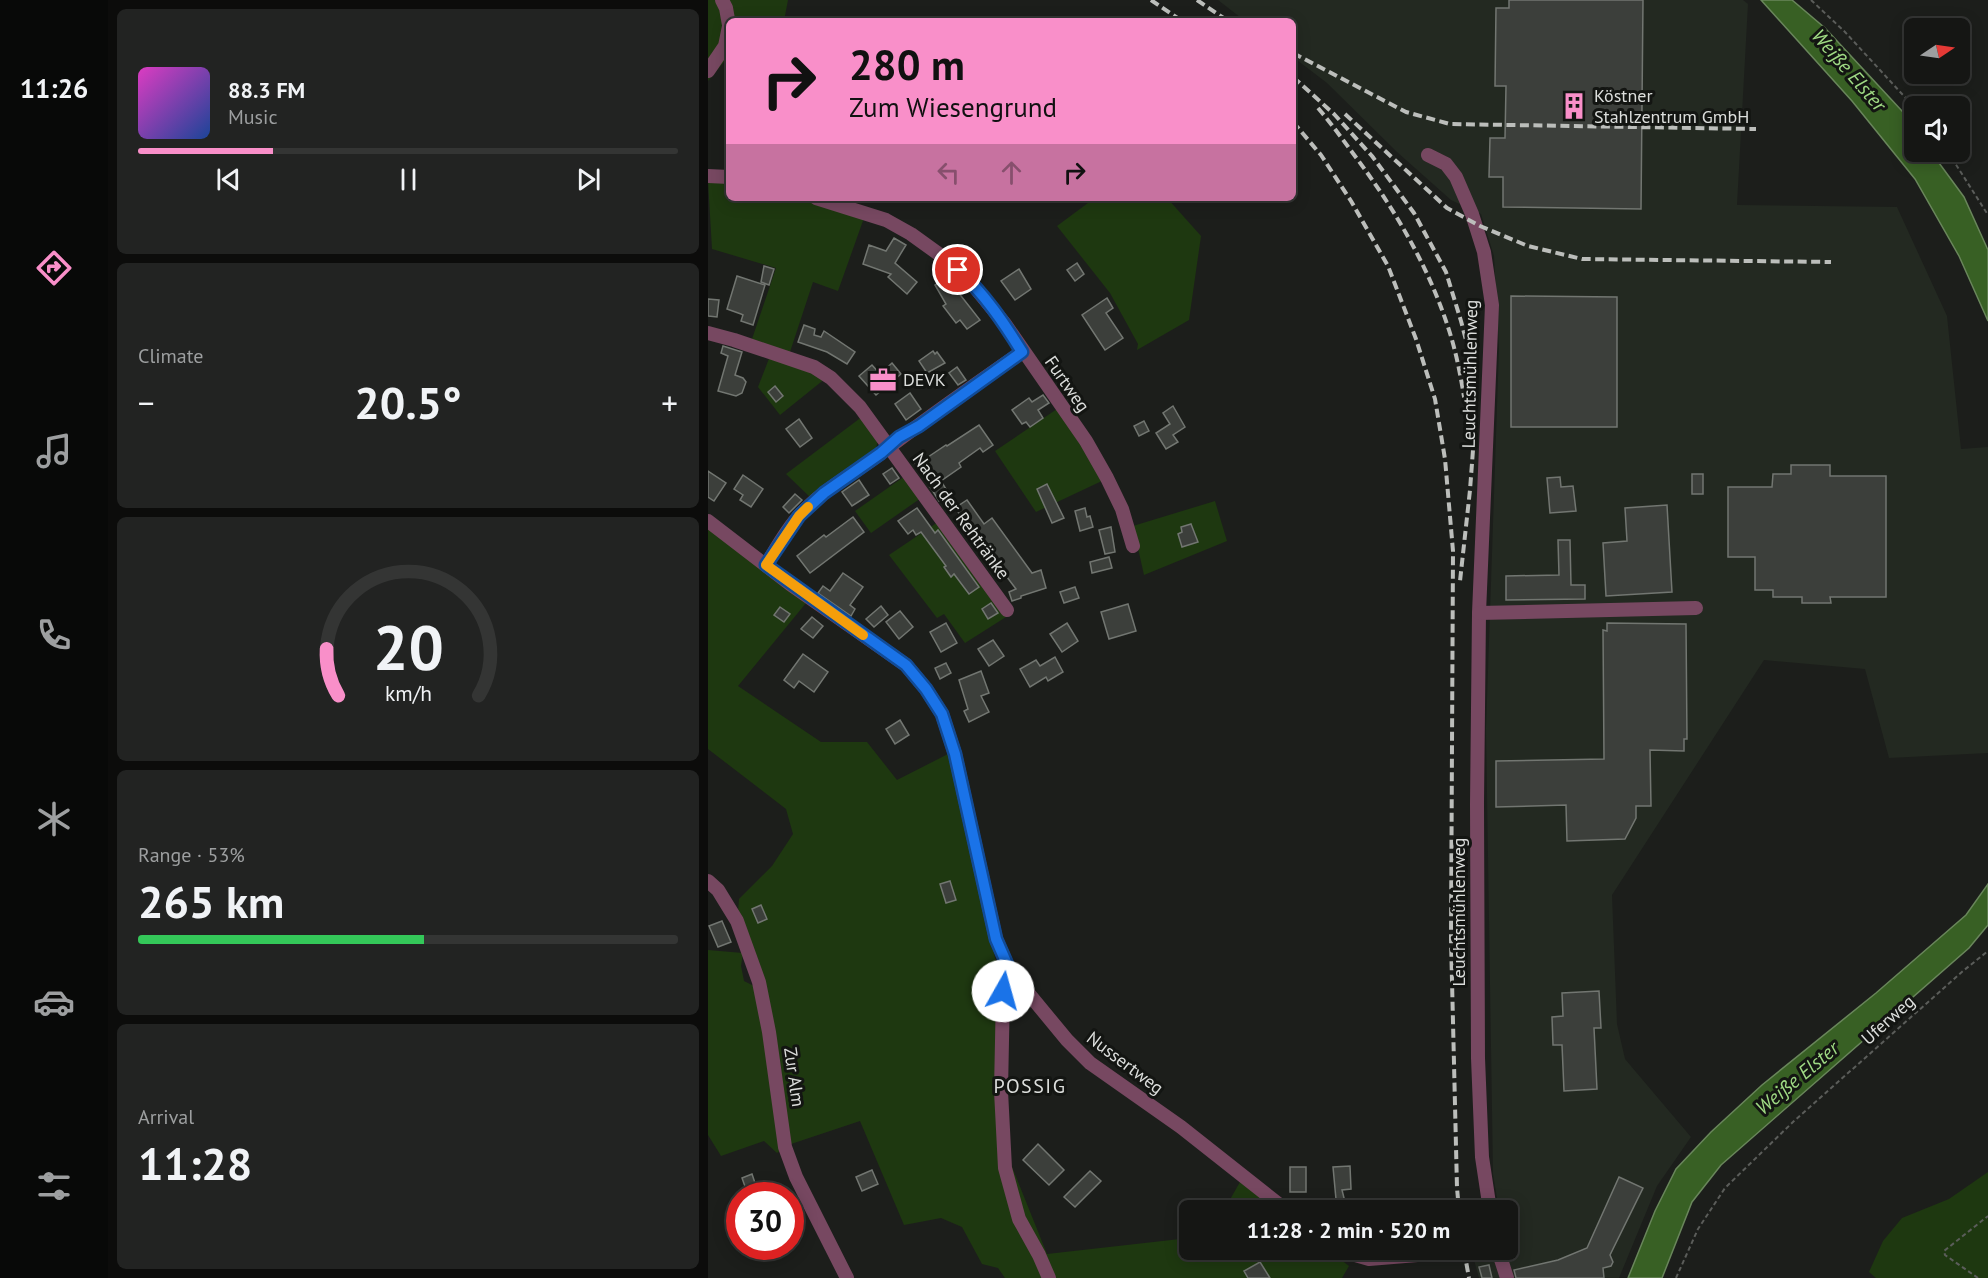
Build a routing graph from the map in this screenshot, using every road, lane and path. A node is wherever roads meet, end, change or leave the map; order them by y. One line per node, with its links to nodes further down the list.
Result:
1 (722, 0): 3 (street)
2 (1811, 0): 6 (path)
3 (727, 18)
4 (726, 41): 5 (street)
5 (708, 71)
6 (1904, 97)
7 (1428, 155): 21 (street, Leuchtsmühlenweg)
8 (1954, 162): 12 (path)
9 (708, 176): 10 (street)
10 (726, 177)
11 (826, 201): 14 (street, Furtweg)
12 (1988, 215)
13 (708, 333): 15 (street, Nach der Rehtränke)
14 (1022, 352): 15 (street); 17 (street, Furtweg)
15 (889, 446): 18 (street); 20 (street, Nach der Rehtränke)
16 (708, 521): 18 (street, Nussertweg)
17 (1133, 546)
18 (766, 565): 24 (street, Nussertweg)
19 (1696, 608): 21 (street)
20 (1008, 610)
21 (1479, 614): 26 (street, Leuchtsmühlenweg)
22 (708, 881): 29 (street, Zur Alm)
23 (1988, 951): 32 (path, Uferweg)
24 (1010, 971): 25 (street, Nussertweg); 30 (street)
25 (1273, 1200)
26 (1488, 1200)
27 (1988, 1216): 33 (path)
28 (1501, 1260): 31 (street)
29 (847, 1278)
30 (1049, 1278)
31 (1507, 1278)
32 (1676, 1278)
33 (1978, 1278)

